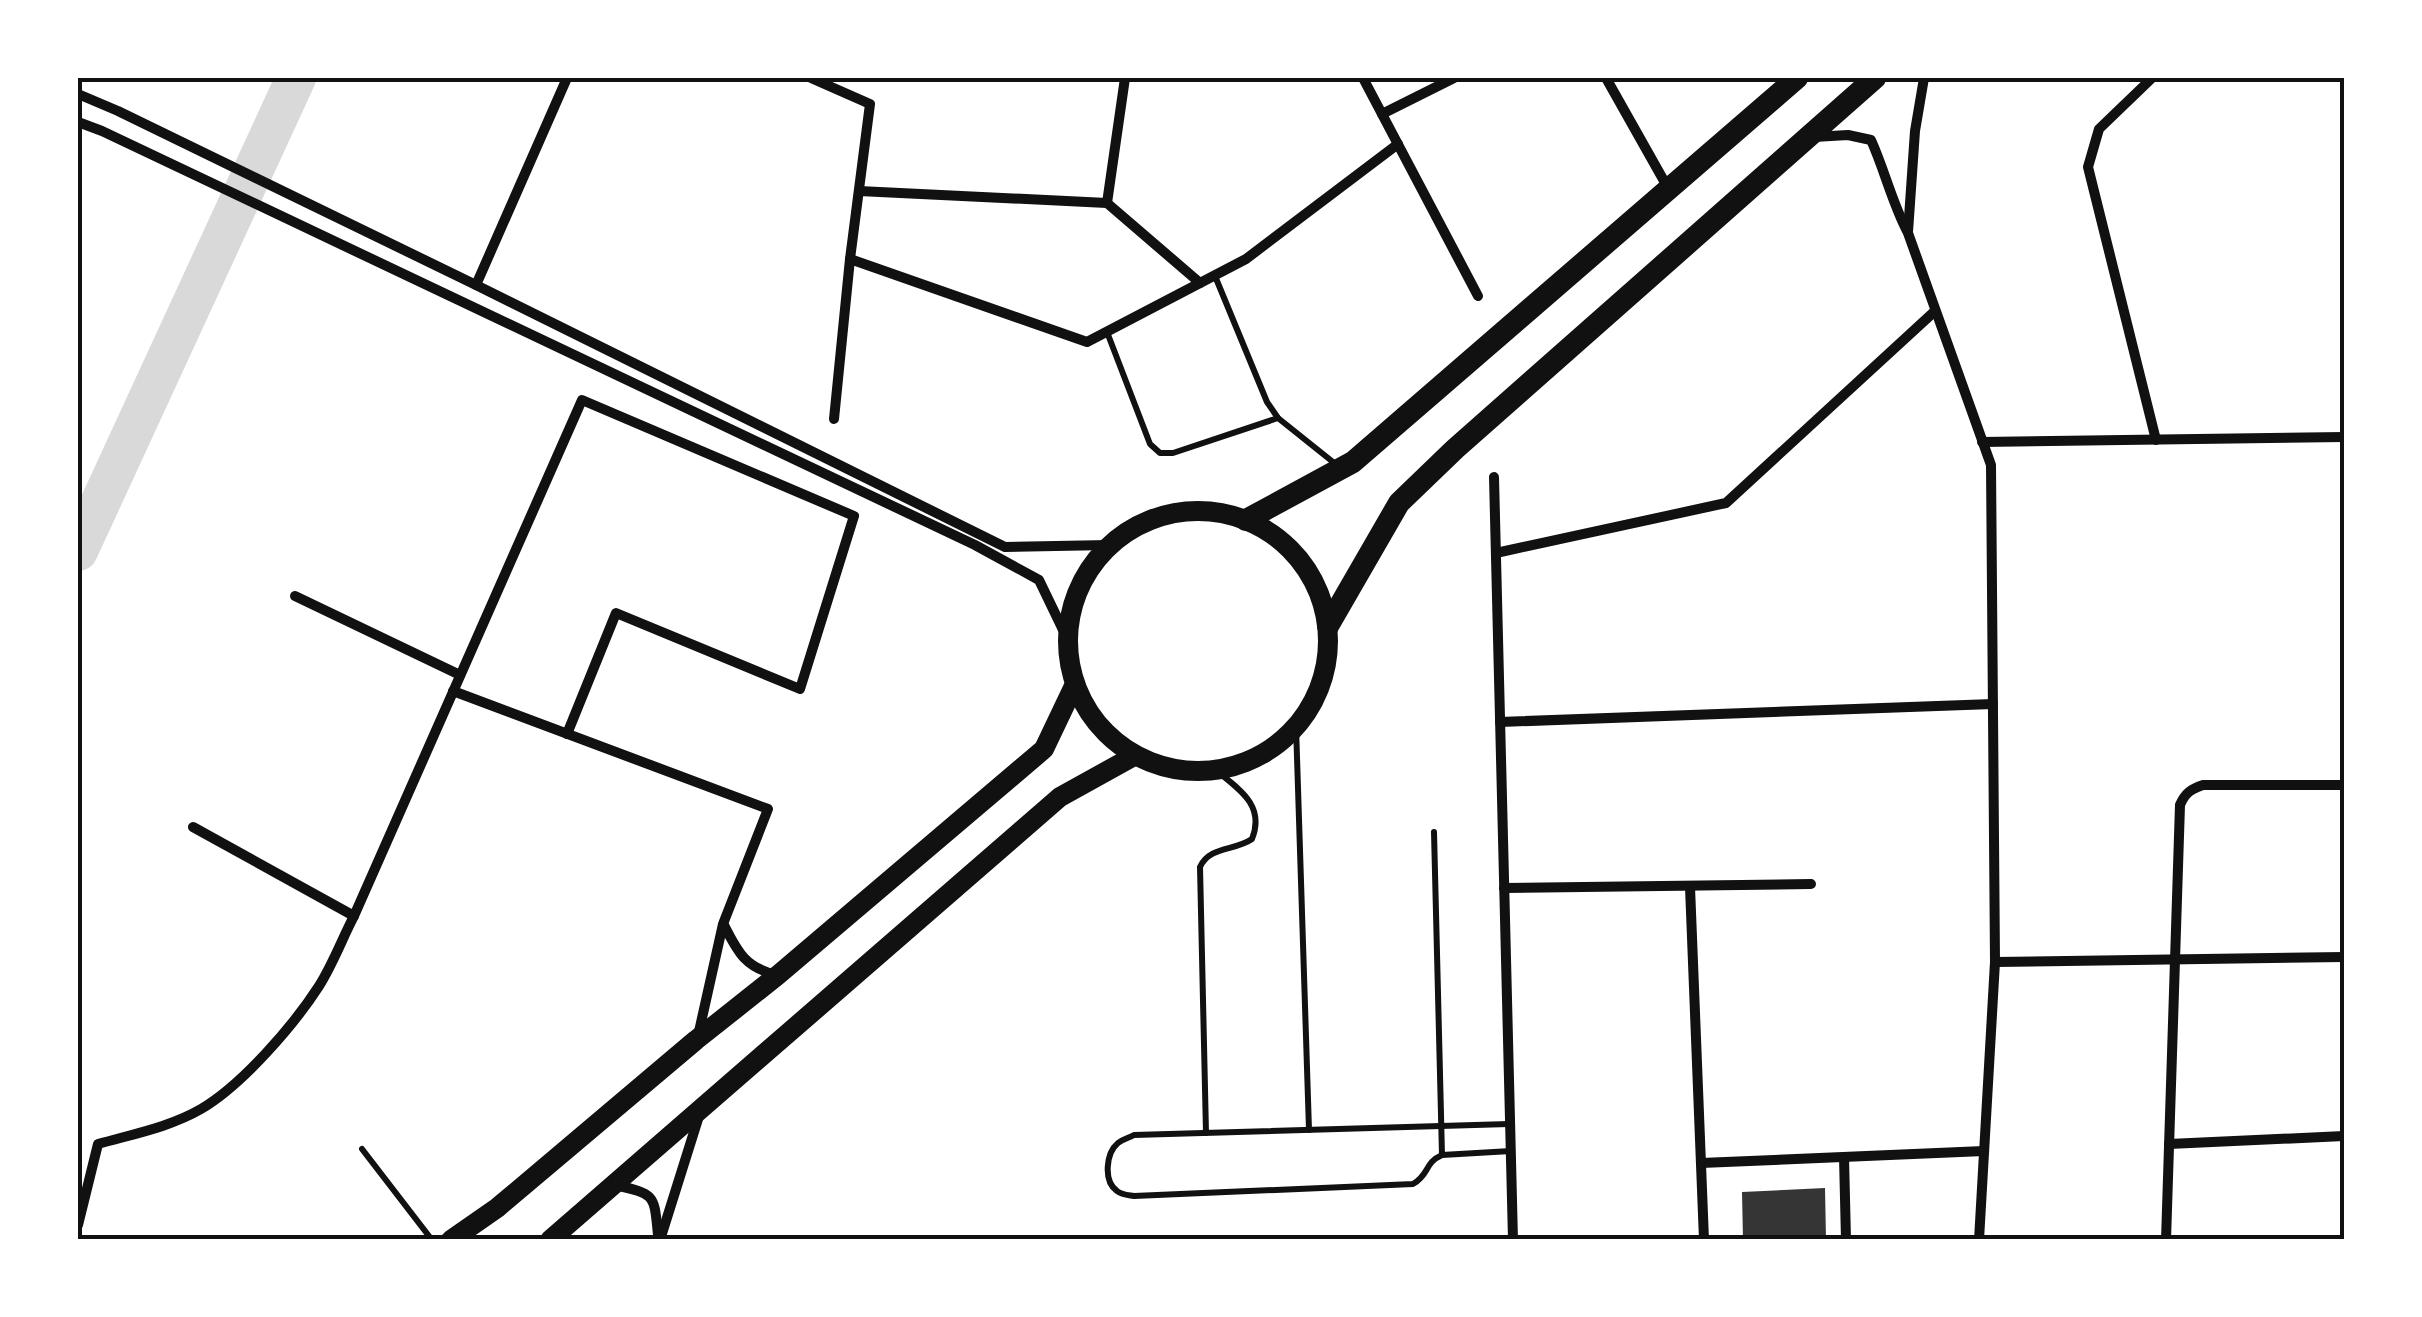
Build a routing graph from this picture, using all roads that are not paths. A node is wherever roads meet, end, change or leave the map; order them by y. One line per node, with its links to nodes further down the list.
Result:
1 (568, 78): 23 (street)
2 (812, 78): 17 (street)
3 (1125, 78): 18 (street)
4 (1363, 78): 12 (street)
5 (1454, 78): 12 (street)
6 (1606, 78): 16 (street)
7 (1796, 78): 16 (main road)
8 (1875, 78): 14 (main road)
9 (1924, 78): 19 (street)
10 (2152, 78): 30 (street)
11 (78, 94): 23 (street)
12 (1382, 114): 15 (street)
13 (78, 122): 39 (street)
14 (1806, 138): 19 (street); 38 (main road)
15 (1398, 144): 21 (street); 24 (street)
16 (1668, 189): 32 (main road)
17 (859, 191): 18 (street); 20 (street)
18 (1106, 203): 22 (street)
19 (1908, 232): 25 (street)
20 (850, 259): 26 (street); 27 (street)
21 (1215, 275): 22 (street); 28 (lane)
22 (1200, 283): 26 (street)
23 (476, 285): 35 (street)
24 (1478, 296)
25 (1935, 310): 31 (street); 36 (street)
26 (1106, 332): 28 (lane)
27 (834, 418)
28 (1278, 418): 32 (lane)
29 (2344, 437): 30 (street)
30 (2156, 440): 31 (street)
31 (1982, 442): 43 (street)
32 (1342, 468): 34 (main road)
33 (1494, 477): 36 (street)
34 (1246, 520): 35 (main road); 38 (main road)
35 (1109, 545): 39 (main road)
36 (1496, 552): 44 (street)
37 (296, 596): 40 (street)
38 (1328, 626): 45 (main road)
39 (1066, 636): 41 (main road)
40 (460, 675): 42 (street); 46 (street)
41 (1074, 686): 47 (main road); 60 (main road)
42 (453, 691): 46 (street); 55 (street)
43 (1993, 704): 44 (street); 59 (street)
44 (1500, 722): 54 (street)
45 (1296, 726): 48 (main road); 65 (lane)
46 (567, 734): 56 (street)
47 (1134, 756): 48 (main road); 62 (main road)
48 (1213, 768): 66 (lane)
49 (2344, 785): 58 (street)
50 (193, 827): 55 (street)
51 (1434, 832): 64 (lane)
52 (1811, 884): 53 (street)
53 (1690, 887): 54 (street); 74 (street)
54 (1504, 888): 63 (street)
55 (354, 916): 76 (street)
56 (723, 924): 60 (street); 61 (street)
57 (2344, 957): 58 (street)
58 (2175, 959): 59 (street); 68 (street)
59 (1996, 962): 71 (street)
60 (778, 976): 61 (main road)
61 (696, 1040): 78 (main road)
62 (701, 1110): 75 (main road); 80 (street)
63 (1510, 1124): 64 (lane); 70 (street)
64 (1442, 1126): 65 (lane); 72 (lane)
65 (1309, 1130): 66 (lane)
66 (1206, 1133): 72 (lane)
67 (2344, 1136): 68 (street)
68 (2169, 1144): 85 (street)
69 (362, 1149): 77 (lane)
70 (1511, 1151): 72 (lane); 81 (street)
71 (1984, 1151): 73 (street); 84 (street)
72 (1442, 1155)
73 (1844, 1157): 74 (street); 83 (street)
74 (1700, 1163): 82 (street)
75 (614, 1185): 79 (main road); 80 (street)
76 (78, 1226)
77 (432, 1240)
78 (451, 1240)
79 (550, 1240)
80 (659, 1240)
81 (1513, 1240)
82 (1704, 1240)
83 (1846, 1240)
84 (1979, 1240)
85 (2166, 1240)

